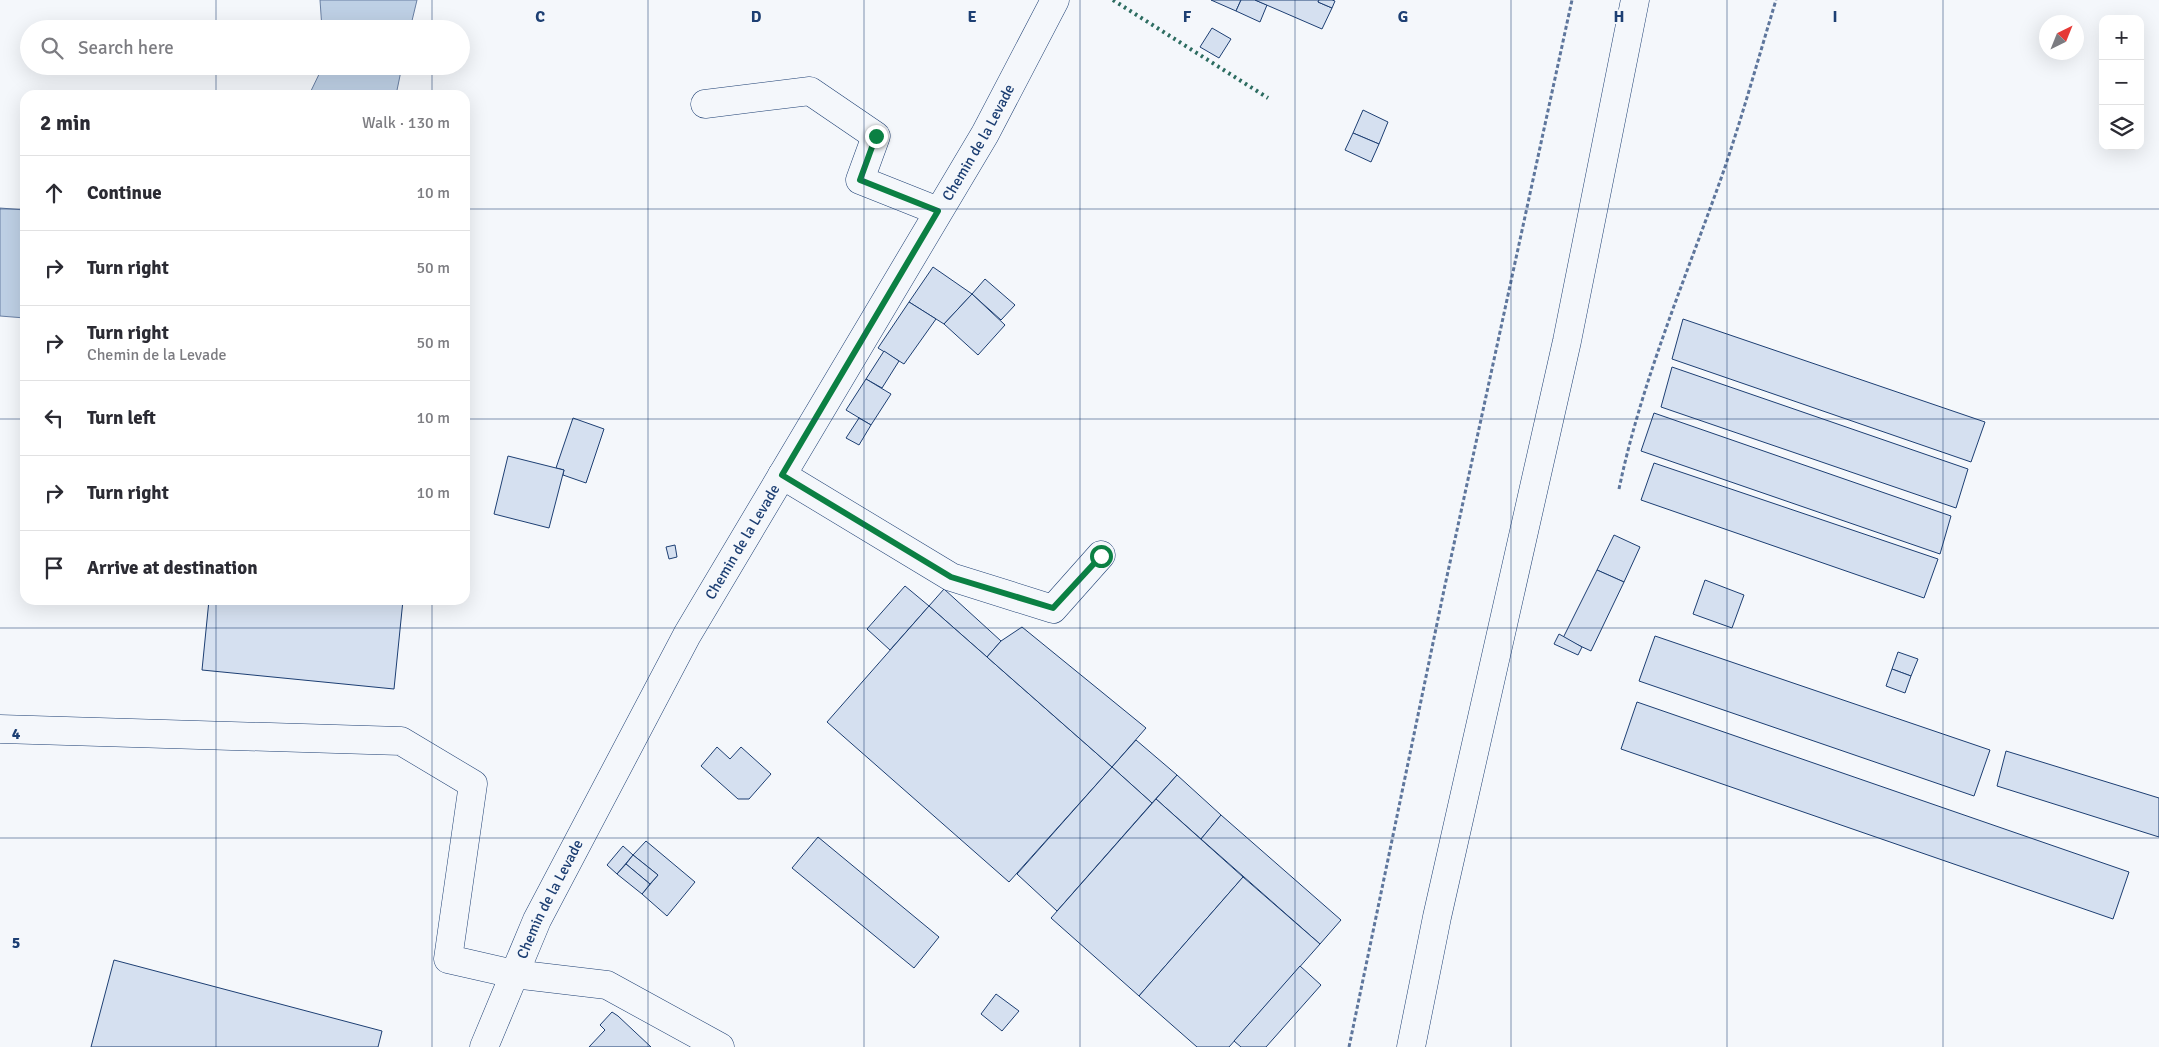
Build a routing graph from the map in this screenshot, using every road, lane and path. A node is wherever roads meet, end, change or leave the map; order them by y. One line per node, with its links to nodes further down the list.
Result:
1 (1056, 0): 6 (street, Chemin de la Levade)
2 (1572, 0): 14 (path)
3 (1635, 0): 15 (street)
4 (1776, 0): 8 (path)
5 (705, 104): 6 (street)
6 (938, 211): 7 (street, Chemin de la Levade)
7 (782, 475): 9 (street); 11 (street, Chemin de la Levade)
8 (1619, 489)
9 (1101, 556)
10 (0, 729): 11 (street)
11 (514, 974): 12 (street, Chemin de la Levade); 13 (street)
12 (484, 1047)
13 (720, 1047)
14 (1349, 1047)
15 (1411, 1047)

